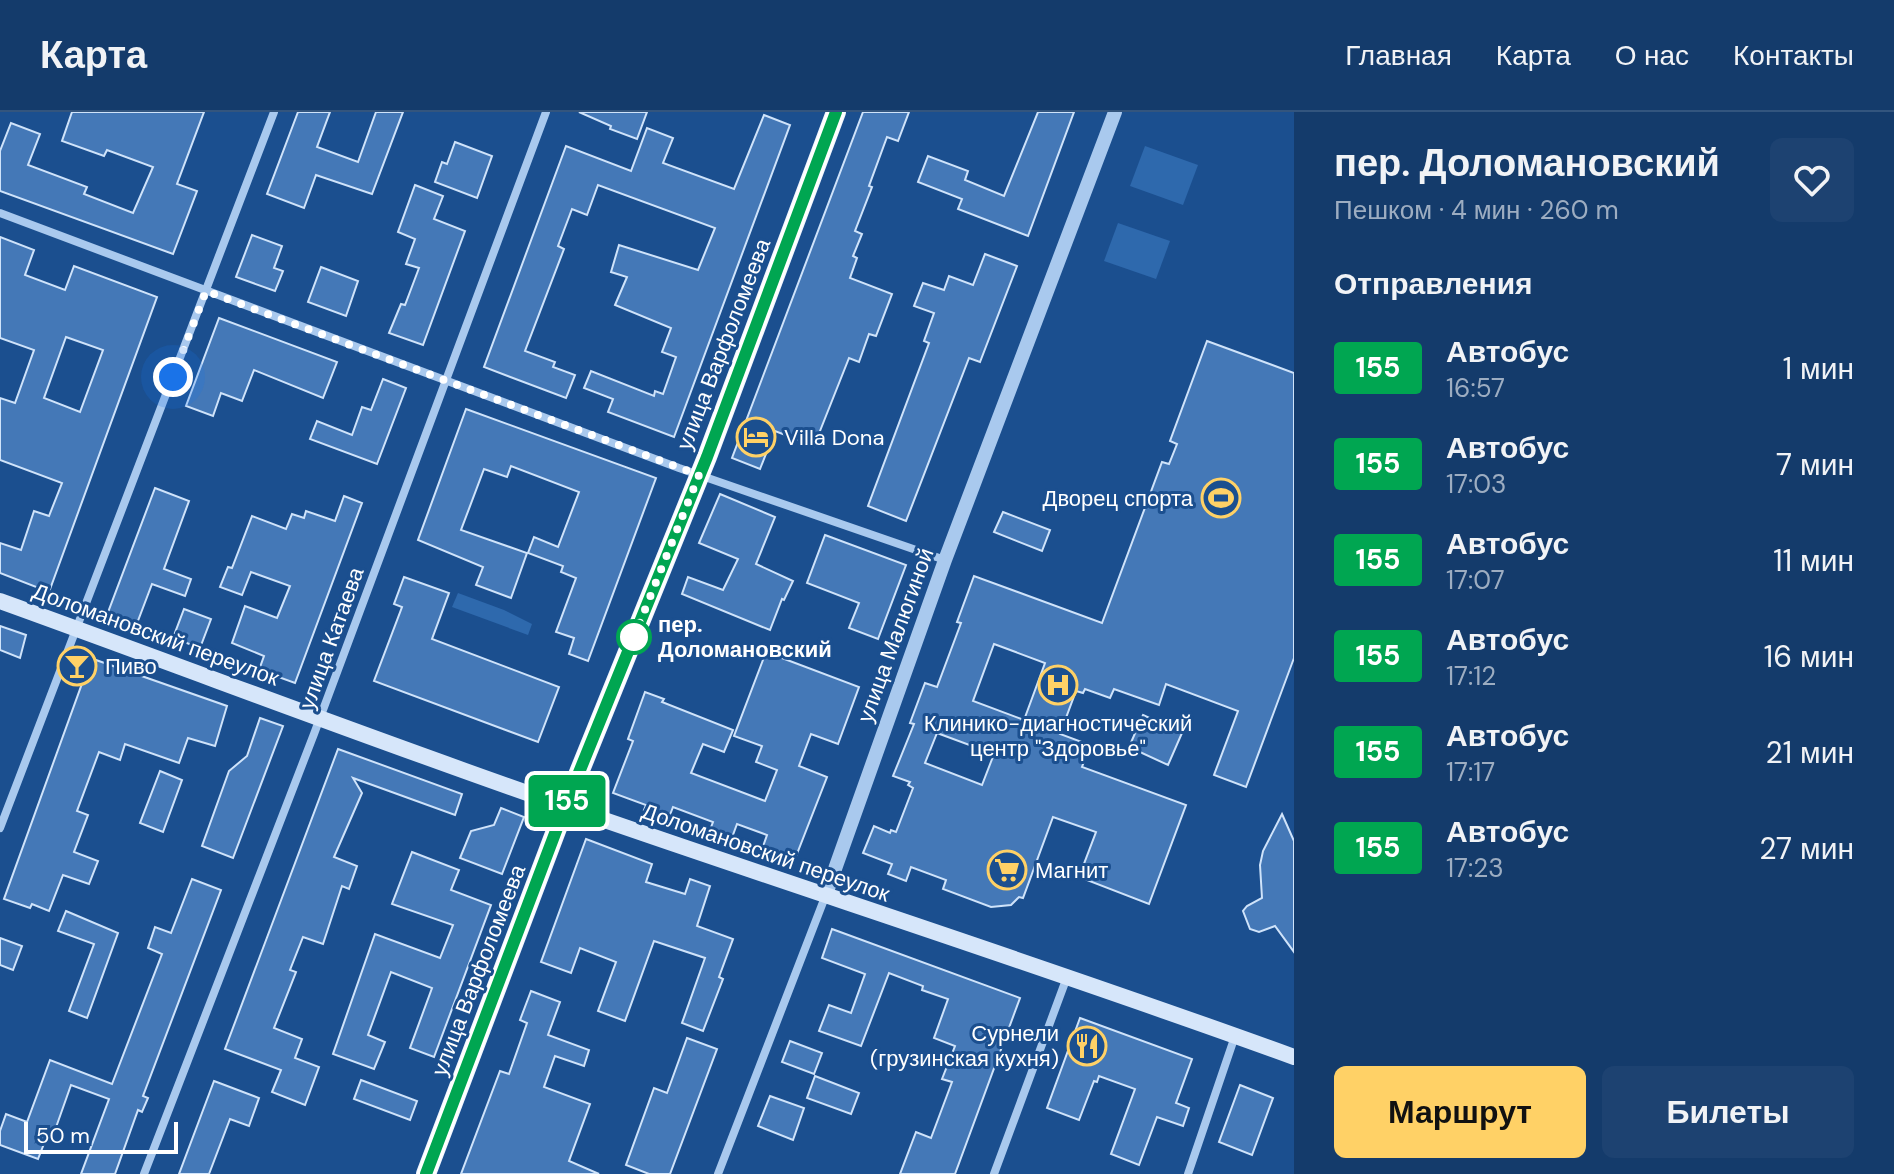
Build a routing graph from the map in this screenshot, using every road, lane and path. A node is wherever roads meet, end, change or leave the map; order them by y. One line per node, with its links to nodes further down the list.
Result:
1 (274, 112): 6 (street)
2 (546, 112): 7 (street, улица Катаева)
3 (836, 112): 8 (main road, улица Варфоломеева)
4 (1115, 112): 9 (street, улица Малюгиной)
5 (0, 213): 6 (street)
6 (206, 291): 7 (street); 11 (street)
7 (445, 380): 8 (street); 12 (street, улица Катаева)
8 (699, 475): 9 (street); 13 (main road, улица Варфоломеева)
9 (945, 560): 15 (street, улица Малюгиной)
10 (0, 601): 11 (main road, Доломановский переулок)
11 (76, 628): 12 (main road, Доломановский переулок); 14 (street)
12 (320, 717): 13 (main road, Доломановский переулок); 19 (street, улица Катаева)
13 (565, 807): 15 (main road, Доломановский переулок); 20 (main road, улица Варфоломеева)
14 (0, 828)
15 (825, 897): 16 (main road, Доломановский переулок); 21 (street, улица Малюгиной)
16 (1067, 976): 17 (main road, Доломановский переулок); 22 (street)
17 (1235, 1036): 18 (main road, Доломановский переулок); 23 (street)
18 (1294, 1057)
19 (144, 1174)
20 (426, 1174)
21 (718, 1174)
22 (994, 1174)
23 (1188, 1174)

